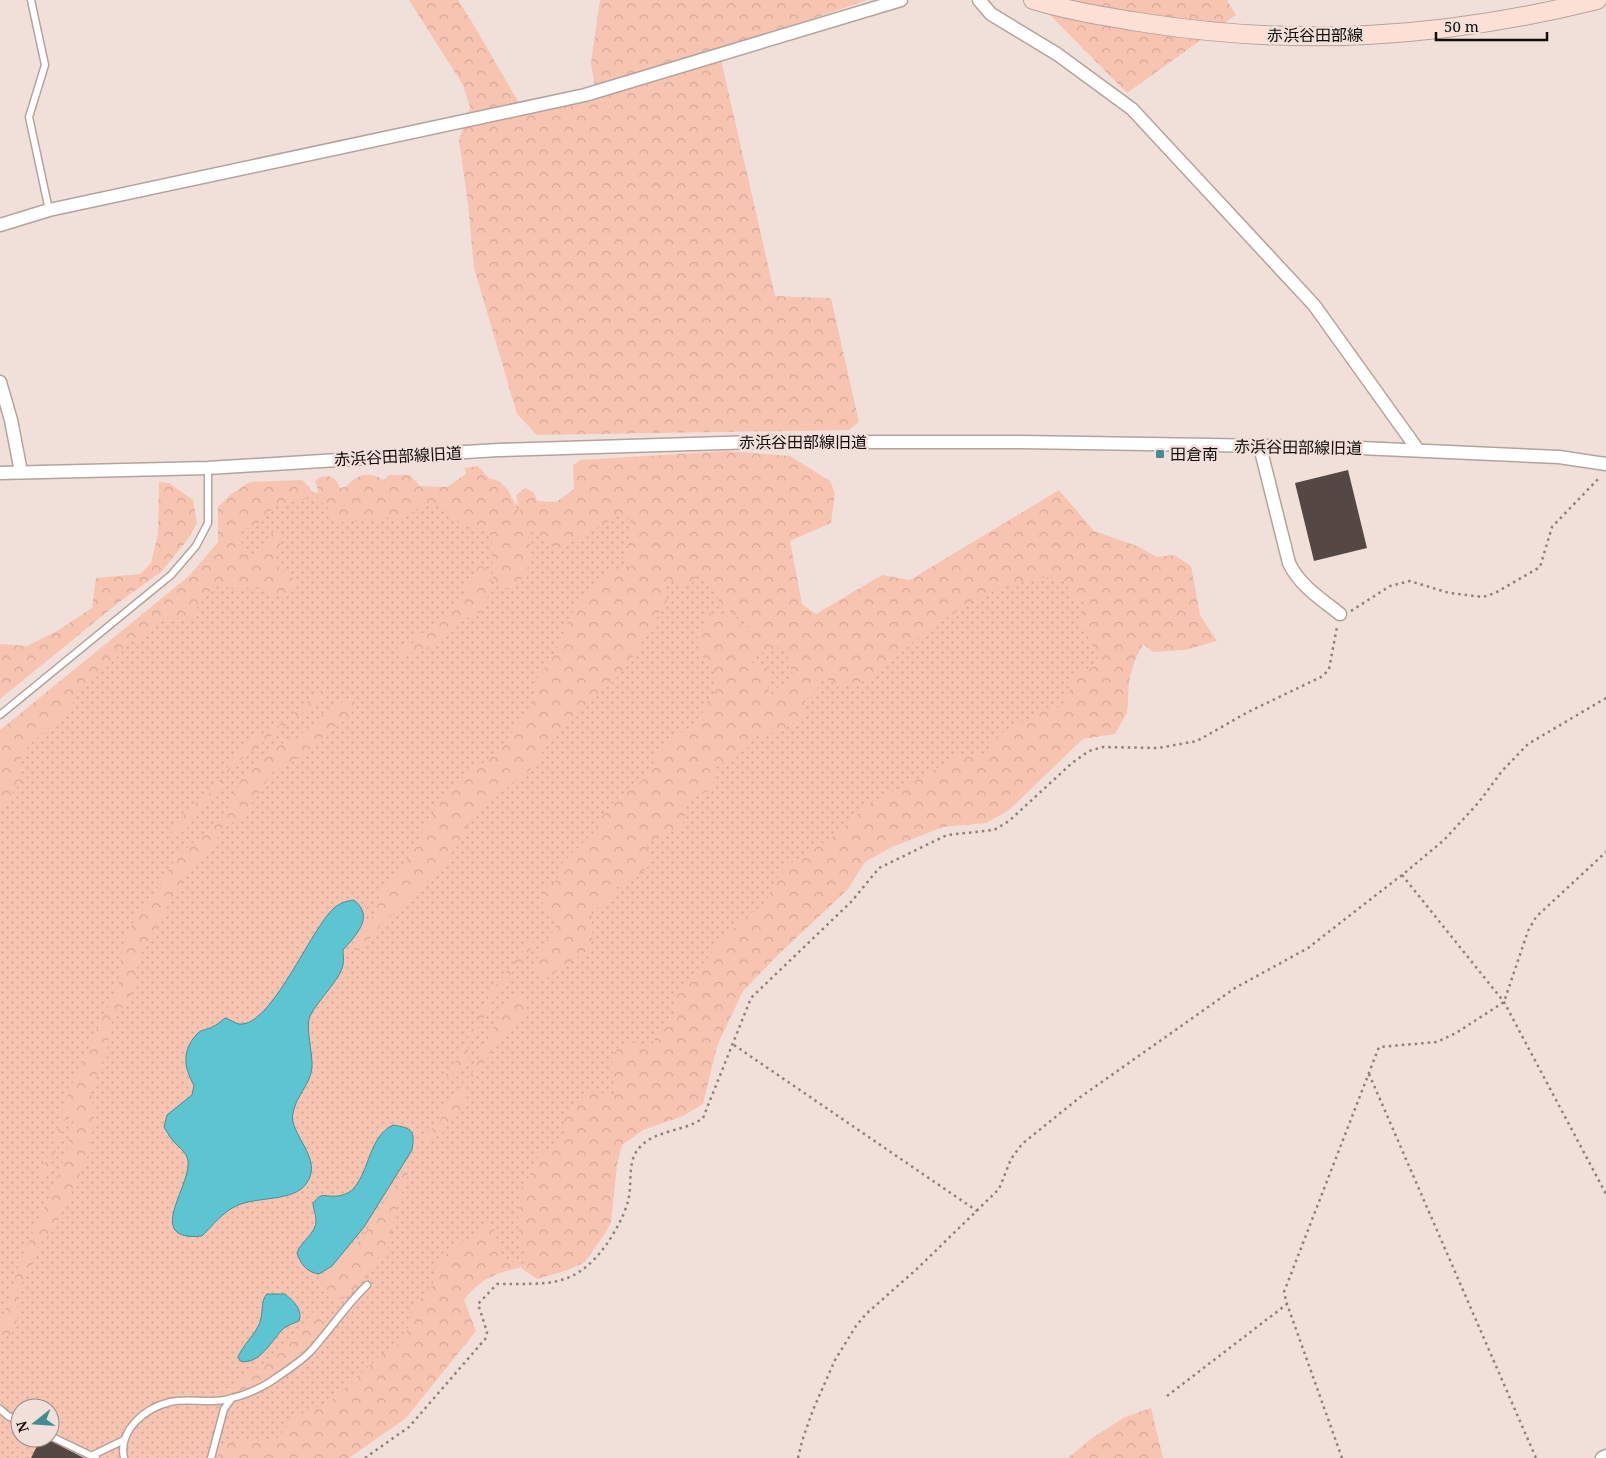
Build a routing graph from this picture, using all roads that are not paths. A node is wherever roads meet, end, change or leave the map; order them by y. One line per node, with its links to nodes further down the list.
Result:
1 (31, 0): 6 (lane)
2 (901, 0): 6 (street)
3 (979, 0): 10 (street)
4 (1033, 0): 5 (main road, 赤浜谷田部線)
5 (1597, 0)
6 (49, 210): 7 (street)
7 (0, 225)
8 (0, 382): 13 (street)
9 (1260, 447): 10 (street, 赤浜谷田部線旧道); 12 (street, 赤浜谷田部線旧道); 15 (street)
10 (1418, 450): 11 (street, 赤浜谷田部線旧道)
11 (1606, 464)
12 (208, 468): 13 (street, 赤浜谷田部線旧道); 16 (lane)
13 (21, 472): 14 (street, 赤浜谷田部線旧道)
14 (0, 473)
15 (1340, 614)
16 (0, 715)
17 (367, 1285): 18 (lane)
18 (232, 1397): 19 (lane); 22 (lane)
19 (209, 1401): 22 (lane); 23 (lane)
20 (0, 1409): 21 (lane)
21 (10, 1417)
22 (222, 1417): 28 (lane)
23 (124, 1440): 26 (lane); 27 (lane)
24 (60, 1441): 26 (lane)
25 (1606, 1456): 29 (street)
26 (94, 1457)
27 (124, 1458)
28 (211, 1458)
29 (1602, 1458)

